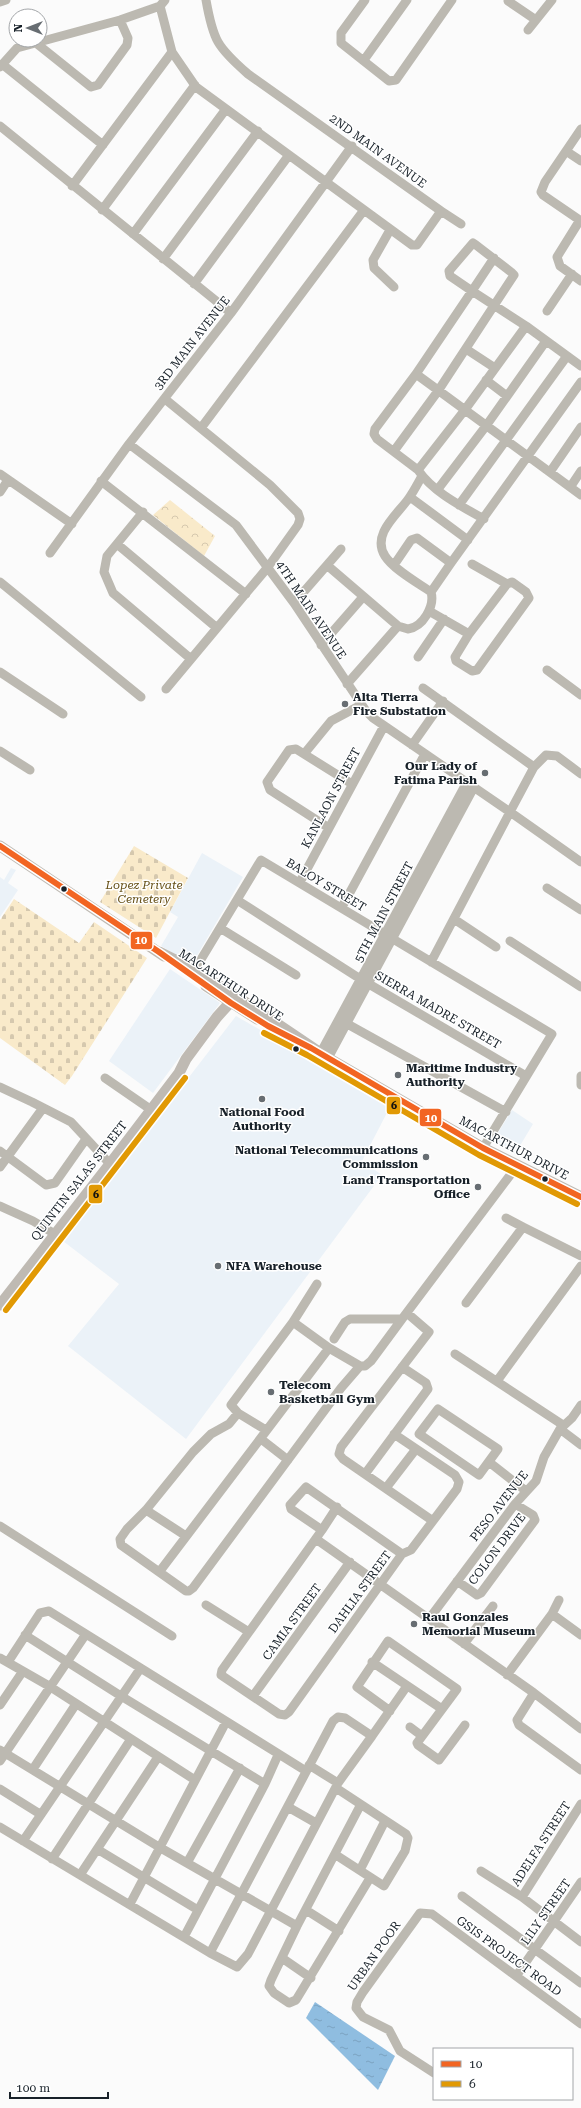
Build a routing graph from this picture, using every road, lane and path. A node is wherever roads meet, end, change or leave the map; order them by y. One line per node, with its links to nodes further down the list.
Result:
1 (6, 0): 8 (street)
2 (206, 0): 25 (street, 2ND MAIN AVENUE)
3 (365, 0): 17 (street)
4 (407, 0): 17 (street)
5 (452, 0): 17 (street)
6 (508, 0): 11 (street)
7 (552, 0): 11 (street)
8 (0, 2)
9 (162, 3): 10 (street); 16 (street)
10 (120, 20): 13 (street); 15 (street)
11 (536, 20): 12 (street)
12 (528, 30)
13 (48, 40)
14 (17, 48): 18 (street)
15 (42, 48)
16 (172, 52): 19 (street); 24 (street)
17 (364, 60)
18 (1, 66): 24 (street)
19 (195, 85): 20 (street); 31 (street)
20 (226, 108): 23 (street); 37 (street)
21 (0, 126): 30 (street)
22 (581, 129): 26 (street)
23 (258, 131): 27 (street); 39 (street)
24 (103, 146): 30 (street)
25 (352, 146): 29 (street, 3RD MAIN AVENUE); 33 (street, 2ND MAIN AVENUE)
26 (566, 151): 28 (street); 34 (street)
27 (289, 155): 29 (street); 42 (street)
28 (581, 161)
29 (326, 182): 32 (street); 47 (street, 3RD MAIN AVENUE)
30 (72, 186): 31 (street)
31 (102, 210): 37 (street)
32 (364, 210): 36 (street); 63 (street)
33 (441, 211): 35 (street, 2ND MAIN AVENUE); 36 (street)
34 (580, 220): 40 (street)
35 (461, 224)
36 (390, 230): 43 (street)
37 (133, 234): 39 (street)
38 (494, 258): 44 (street); 44 (street); 45 (street)
39 (163, 259): 42 (street)
40 (572, 274): 41 (street); 46 (street)
41 (581, 281)
42 (194, 284): 47 (street)
43 (394, 287)
44 (472, 291): 45 (street); 54 (street)
45 (494, 306): 48 (street); 50 (street)
46 (547, 311)
47 (231, 313): 59 (street, 3RD MAIN AVENUE)
48 (526, 326): 49 (street); 53 (street)
49 (546, 341): 51 (street); 58 (street)
50 (466, 348): 53 (street); 57 (street)
51 (567, 356): 52 (street); 64 (street)
52 (581, 366)
53 (495, 368): 55 (street)
54 (416, 374): 57 (street); 66 (street)
55 (486, 380): 58 (street); 60 (street)
56 (581, 382): 67 (street)
57 (438, 391): 60 (street); 66 (street)
58 (507, 396): 61 (street)
59 (165, 399): 63 (street); 65 (street, 3RD MAIN AVENUE)
60 (464, 411): 61 (street); 70 (street)
61 (486, 426): 64 (street); 75 (street)
62 (581, 427): 68 (street)
63 (201, 428): 91 (street)
64 (506, 442): 67 (street); 79 (street)
65 (129, 444): 73 (street, 3RD MAIN AVENUE); 91 (street, 4TH MAIN AVENUE)
66 (394, 451): 70 (street)
67 (528, 456): 68 (street); 81 (street)
68 (550, 472): 74 (street)
69 (581, 472): 74 (street)
70 (420, 473): 75 (street); 78 (street)
71 (0, 474): 72 (street)
72 (8, 480): 76 (street); 82 (street)
73 (101, 481): 80 (street); 82 (street, 3RD MAIN AVENUE)
74 (571, 486): 77 (street)
75 (438, 489): 79 (street)
76 (0, 492)
77 (581, 494)
78 (410, 497): 83 (street); 89 (street)
79 (459, 505): 81 (street)
80 (143, 512): 84 (street); 95 (street)
81 (484, 519): 83 (street)
82 (72, 524): 86 (street, 3RD MAIN AVENUE)
83 (468, 540): 87 (street)
84 (117, 544): 101 (street); 105 (street)
85 (342, 549): 90 (street)
86 (50, 553)
87 (451, 563): 89 (street); 94 (street)
88 (472, 564): 93 (street)
89 (394, 565): 94 (street)
90 (328, 566): 96 (street); 97 (street)
91 (268, 567): 95 (street); 97 (street, 4TH MAIN AVENUE)
92 (0, 582): 112 (street)
93 (508, 584): 102 (street); 102 (street)
94 (431, 592): 98 (street)
95 (246, 594): 101 (street)
96 (363, 597): 100 (street); 103 (street)
97 (294, 603): 103 (street, 4TH MAIN AVENUE)
98 (429, 611): 99 (street); 100 (street)
99 (444, 619): 102 (street); 104 (street)
100 (398, 626): 108 (street)
101 (217, 628): 105 (street)
102 (469, 634)
103 (321, 645): 108 (street, 4TH MAIN AVENUE)
104 (418, 657)
105 (191, 659): 110 (street)
106 (547, 670): 111 (street)
107 (0, 672): 115 (street)
108 (347, 684): 114 (street, 4TH MAIN AVENUE)
109 (423, 688): 113 (street)
110 (166, 689)
111 (581, 696)
112 (141, 697)
113 (443, 702): 117 (street); 121 (street)
114 (361, 705): 116 (street, 4TH MAIN AVENUE); 119 (street)
115 (63, 714)
116 (384, 726): 117 (street, 4TH MAIN AVENUE); 124 (street, KANLAON STREET)
117 (412, 745): 120 (street, 4TH MAIN AVENUE)
118 (0, 751): 122 (street)
119 (304, 754): 124 (street); 127 (street)
120 (425, 754): 125 (street, 4TH MAIN AVENUE); 133 (street)
121 (534, 767): 123 (street); 126 (street)
122 (30, 770)
123 (581, 774)
124 (352, 784): 127 (street, KANLAON STREET)
125 (471, 784): 126 (street, 4TH MAIN AVENUE); 137 (street, 5TH MAIN STREET)
126 (510, 812): 129 (street, 4TH MAIN AVENUE); 135 (street)
127 (329, 828): 130 (street, KANLAON STREET)
128 (0, 846): 140 (main road, MACARTHUR DRIVE)
129 (581, 862)
130 (300, 882): 132 (street, BALOY STREET); 133 (street, BALOY STREET)
131 (547, 888): 134 (street)
132 (237, 900): 136 (street, BALOY STREET); 144 (street, SIERRA MADRE STREET)
133 (342, 908): 137 (street, BALOY STREET)
134 (581, 910)
135 (454, 919): 139 (street); 141 (street)
136 (220, 928): 142 (street, BALOY STREET); 143 (street)
137 (389, 937): 141 (street, BALOY STREET); 144 (street, 5TH MAIN STREET)
138 (510, 941): 145 (street)
139 (496, 947)
140 (159, 952): 142 (main road, MACARTHUR DRIVE); 146 (main road, MACARTHUR DRIVE)
141 (431, 962): 149 (street, BALOY STREET)
142 (194, 971): 146 (main road, MACARTHUR DRIVE)
143 (296, 975)
144 (366, 982): 147 (street, 5TH MAIN STREET); 149 (street, SIERRA MADRE STREET)
145 (581, 987)
146 (233, 1000): 148 (main road, MACARTHUR DRIVE); 155 (main road, QUINTIN SALAS STREET)
147 (343, 1022): 148 (street, 5TH MAIN STREET); 156 (street)
148 (320, 1054): 158 (main road, MACARTHUR DRIVE)
149 (526, 1076): 156 (street)
150 (581, 1076): 152 (street)
151 (105, 1078): 155 (street)
152 (581, 1085)
153 (0, 1087): 154 (street)
154 (43, 1108): 157 (street); 160 (street)
155 (150, 1110): 161 (main road, QUINTIN SALAS STREET)
156 (506, 1112): 158 (street)
157 (86, 1139): 160 (street); 161 (street)
158 (482, 1148): 162 (main road, MACARTHUR DRIVE)
159 (0, 1151): 160 (street)
160 (8, 1157): 163 (street)
161 (110, 1164): 168 (main road, QUINTIN SALAS STREET)
162 (517, 1166): 164 (main road, MACARTHUR DRIVE); 174 (street)
163 (0, 1167)
164 (581, 1197)
165 (1, 1210): 168 (street)
166 (506, 1218): 167 (street)
167 (523, 1227): 169 (street); 172 (street)
168 (55, 1234): 173 (main road, QUINTIN SALAS STREET)
169 (581, 1256)
170 (581, 1266): 181 (street)
171 (317, 1284): 175 (street)
172 (466, 1303)
173 (0, 1305)
174 (404, 1316): 176 (street); 179 (street); 180 (street)
175 (293, 1322): 177 (street); 183 (street)
176 (334, 1339)
177 (329, 1348): 179 (street); 185 (street)
178 (455, 1354): 181 (street)
179 (360, 1366): 190 (street)
180 (402, 1368): 186 (street); 192 (street)
181 (497, 1381): 184 (street)
182 (581, 1405): 184 (street, PESO AVENUE)
183 (238, 1413): 185 (street); 197 (street)
184 (561, 1427): 188 (street); 194 (street, PESO AVENUE)
185 (266, 1430): 187 (street)
186 (394, 1434): 189 (street); 192 (street)
187 (261, 1439): 190 (street); 201 (street)
188 (581, 1446)
189 (416, 1449): 193 (street); 198 (street, DAHLIA STREET)
190 (288, 1460): 205 (street)
191 (489, 1462): 191 (street); 194 (street)
192 (365, 1474): 193 (street)
193 (386, 1488): 198 (street)
194 (526, 1491): 195 (street, PESO AVENUE)
195 (515, 1504): 206 (street, PESO AVENUE); 206 (street, COLON DRIVE)
196 (337, 1507): 200 (street); 200 (street); 203 (street)
197 (146, 1510): 201 (street); 205 (street)
198 (433, 1521): 203 (street, DAHLIA STREET)
199 (0, 1526): 217 (street)
200 (322, 1530): 202 (street)
201 (186, 1536): 205 (street)
202 (316, 1539): 204 (street); 213 (street)
203 (402, 1554): 207 (street, DAHLIA STREET)
204 (350, 1562): 207 (street); 229 (street, CAMIA STREET)
205 (160, 1571)
206 (457, 1581): 212 (street, PESO AVENUE)
207 (380, 1584): 212 (street); 229 (street, DAHLIA STREET)
208 (558, 1600): 211 (street)
209 (206, 1605): 213 (street)
210 (492, 1606): 218 (street)
211 (552, 1614): 216 (street); 224 (street)
212 (429, 1619): 218 (street)
213 (249, 1632): 229 (street)
214 (86, 1634): 215 (street); 220 (street); 222 (street)
215 (25, 1635): 219 (street); 220 (street)
216 (581, 1635)
217 (172, 1636)
218 (464, 1644): 224 (street)
219 (4, 1660): 223 (street)
220 (68, 1661): 225 (street); 228 (street)
221 (372, 1662): 226 (street); 232 (street); 233 (street)
222 (140, 1669): 228 (street); 235 (street)
223 (23, 1671): 225 (street); 231 (street)
224 (507, 1675): 227 (street)
225 (49, 1686): 230 (street); 243 (street)
226 (407, 1686): 232 (street); 233 (street)
227 (534, 1693): 238 (street); 250 (street)
228 (121, 1696): 234 (street); 242 (street)
229 (253, 1696)
230 (76, 1704): 234 (street); 249 (street)
231 (0, 1705)
232 (442, 1710): 240 (street)
233 (390, 1711): 239 (street)
234 (104, 1722): 241 (street); 254 (street)
235 (226, 1722): 242 (street); 244 (street)
236 (465, 1725): 240 (street)
237 (410, 1727): 240 (street)
238 (581, 1729)
239 (372, 1736): 248 (street); 253 (street)
240 (422, 1736)
241 (130, 1739): 245 (street); 256 (street)
242 (212, 1750): 247 (street); 251 (street)
243 (3, 1751): 246 (street); 249 (street)
244 (278, 1755): 248 (street); 252 (street)
245 (158, 1757): 251 (street); 261 (street)
246 (0, 1761)
247 (240, 1768): 252 (street); 270 (street)
248 (308, 1768): 253 (street); 259 (street)
249 (33, 1769): 254 (street)
250 (581, 1770)
251 (195, 1780): 266 (street)
252 (265, 1784): 275 (street)
253 (337, 1786): 258 (street); 263 (street)
254 (60, 1787): 256 (street); 260 (street)
255 (0, 1789): 260 (street)
256 (87, 1803): 261 (street); 269 (street)
257 (581, 1804): 280 (street, ADELFA STREET)
258 (360, 1806): 262 (street); 268 (street)
259 (288, 1807): 263 (street); 278 (street)
260 (40, 1814): 265 (street)
261 (115, 1821): 266 (street); 267 (street)
262 (385, 1821): 271 (street); 276 (street)
263 (316, 1823): 283 (street)
264 (0, 1827): 265 (street)
265 (23, 1841): 269 (street)
266 (159, 1847): 270 (street); 274 (street)
267 (97, 1848): 273 (street); 274 (street)
268 (336, 1855): 271 (street); 284 (street)
269 (52, 1859): 273 (street)
270 (187, 1863): 275 (street)
271 (360, 1870): 276 (street)
272 (481, 1871): 280 (street)
273 (80, 1875): 281 (street)
274 (144, 1876): 281 (street); 282 (street)
275 (215, 1878): 278 (street); 282 (street)
276 (370, 1878): 288 (street)
277 (581, 1882): 286 (street, LILY STREET)
278 (241, 1895): 283 (street); 292 (street)
279 (462, 1896): 291 (street)
280 (522, 1897): 286 (street)
281 (130, 1904): 289 (street)
282 (198, 1910): 289 (street)
283 (270, 1910): 287 (street); 292 (street)
284 (306, 1910): 287 (street); 288 (street)
285 (420, 1913): 294 (street, GSIS PROJECT ROAD); 298 (street, URBAN POOR)
286 (554, 1922): 290 (street); 291 (street, LILY STREET)
287 (297, 1926): 293 (street)
288 (338, 1931): 295 (street)
289 (184, 1936): 292 (street)
290 (581, 1942)
291 (535, 1948): 294 (street, LILY STREET); 296 (street)
292 (210, 1953)
293 (282, 1958): 295 (street); 295 (street)
294 (517, 1975): 297 (street, GSIS PROJECT ROAD)
295 (310, 1978)
296 (581, 1983)
297 (581, 2024)
298 (433, 2071)

